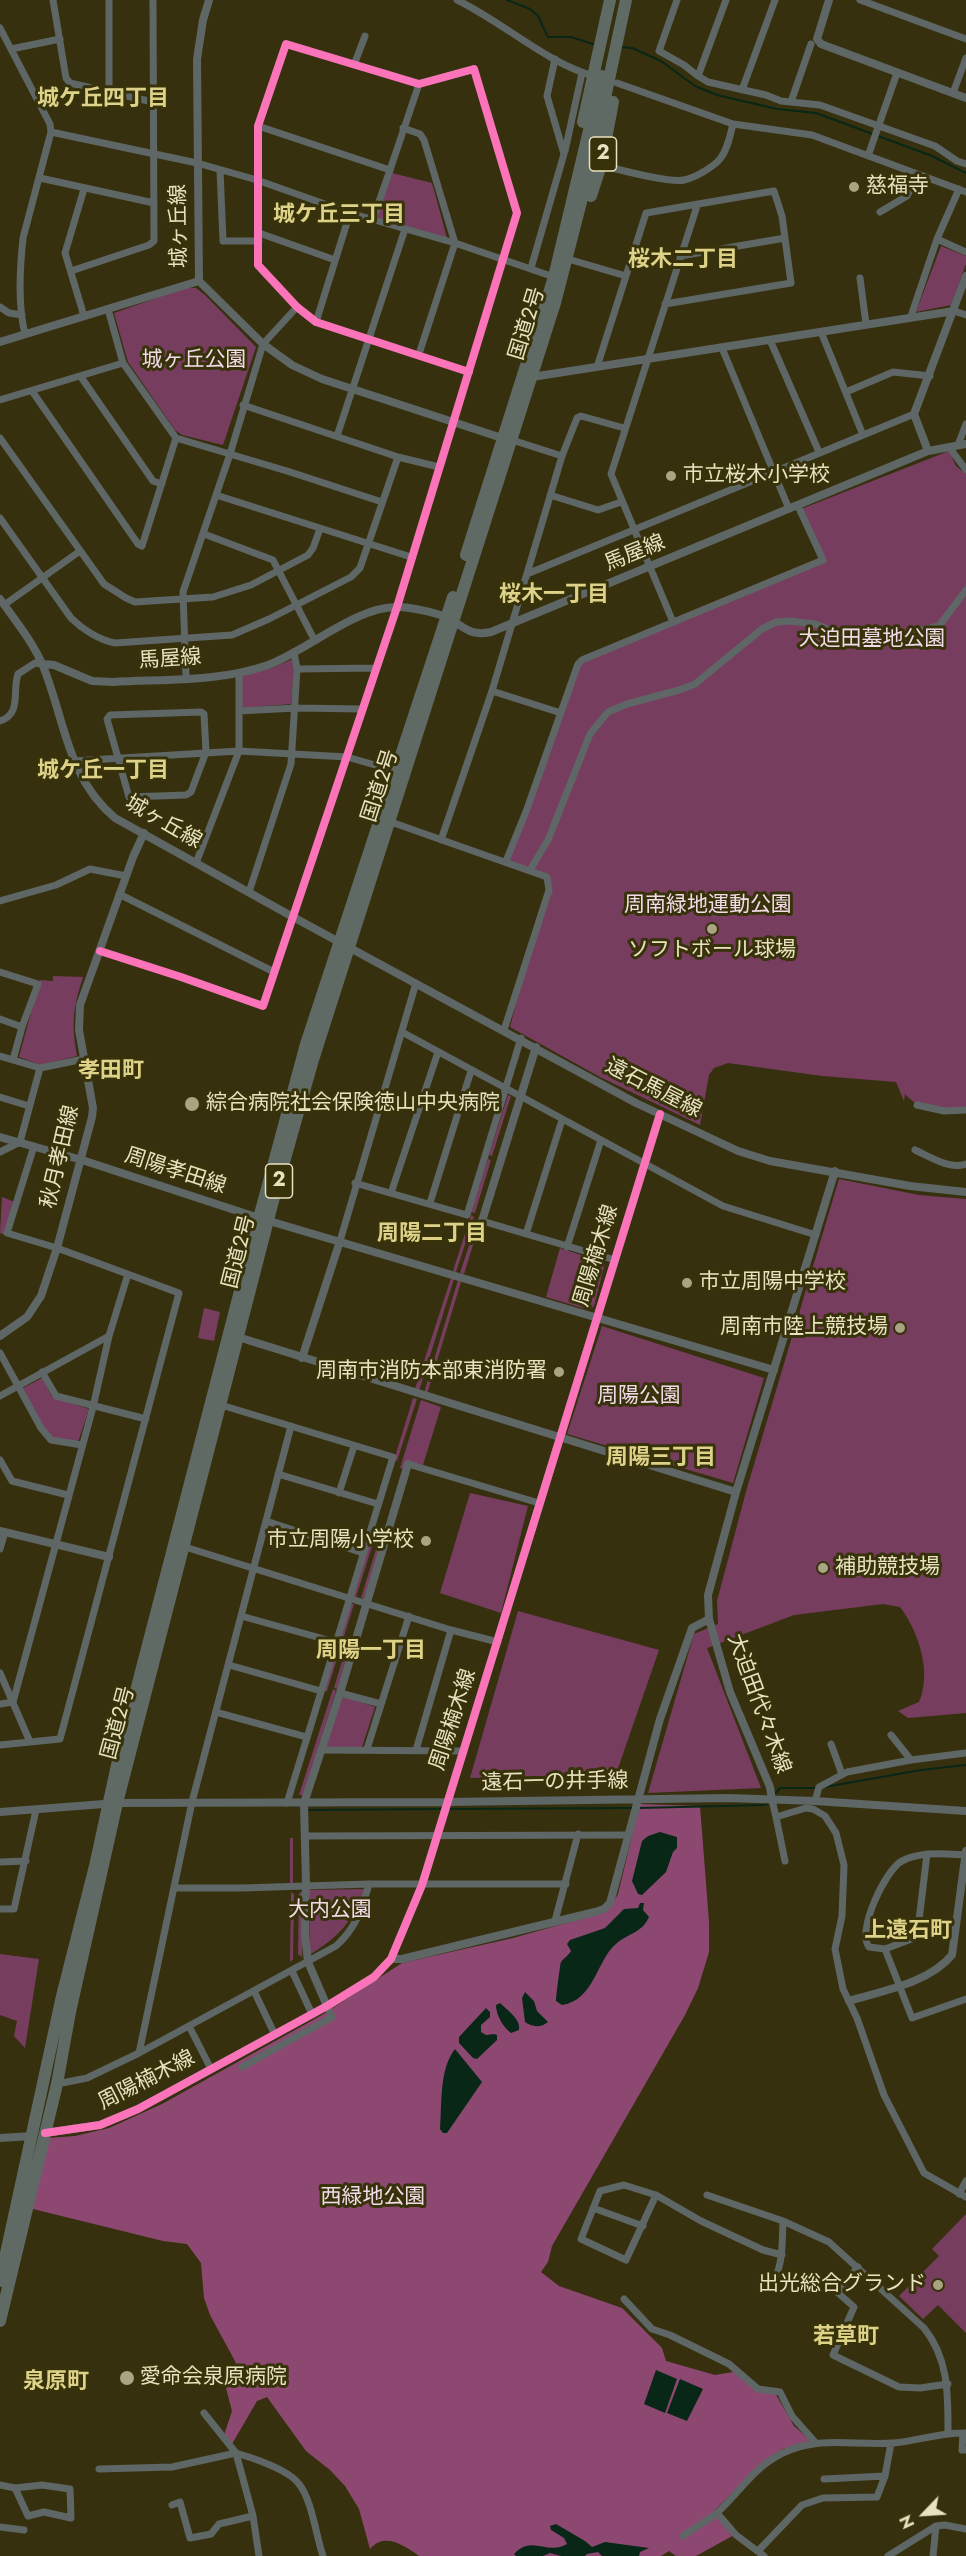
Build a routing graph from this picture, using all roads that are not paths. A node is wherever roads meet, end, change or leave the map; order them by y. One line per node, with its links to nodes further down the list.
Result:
1 (53, 0): 17 (street)
2 (109, 0): 31 (street)
3 (153, 0): 34 (street)
4 (209, 0): 44 (street, 城ヶ丘線)
5 (457, 0): 23 (street)
6 (610, 0): 20 (highway, 2)
7 (618, 0): 20 (highway, 国道2号 / 2)
8 (626, 0): 20 (highway, 国道2号 / 2)
9 (634, 0): 20 (highway, 2)
10 (677, 0): 27 (street)
11 (726, 0): 27 (street)
12 (775, 0): 30 (street)
13 (829, 0): 25 (street)
14 (860, 0): 18 (street)
15 (0, 28): 21 (street)
16 (365, 36): 24 (street)
17 (60, 39): 21 (street); 31 (street)
18 (966, 39)
19 (811, 44): 35 (street)
20 (613, 46): 26 (highway, 2); 28 (highway, 2); 65 (highway, 国道2号 / 2)
21 (11, 49): 40 (street)
22 (966, 58): 32 (street)
23 (555, 59): 26 (street); 42 (street)
24 (354, 65): 29 (street); 37 (street)
25 (897, 73): 32 (street); 38 (street)
26 (588, 75): 42 (street); 65 (highway, 2)
27 (698, 76): 30 (street)
28 (616, 83): 36 (street); 46 (highway, 2)
29 (419, 84): 39 (street); 67 (street)
30 (742, 90): 35 (street)
31 (109, 92): 34 (street)
32 (954, 93): 33 (street)
33 (966, 98)
34 (153, 102): 41 (street)
35 (791, 102): 38 (street)
36 (733, 124): 43 (street); 46 (street)
37 (258, 126): 48 (street); 51 (street)
38 (878, 126): 43 (street); 45 (street)
39 (403, 128): 48 (street); 63 (street)
40 (51, 132): 41 (street); 50 (street)
41 (153, 153): 44 (street); 54 (street)
42 (564, 154): 69 (street)
43 (868, 156): 49 (street)
44 (197, 163): 47 (street); 75 (street, 城ヶ丘線)
45 (966, 164)
46 (601, 165): 65 (highway, 2)
47 (220, 170): 51 (street); 60 (street)
48 (390, 170): 58 (street)
49 (918, 175): 53 (street); 56 (street)
50 (40, 178): 52 (street); 81 (street)
51 (257, 180): 57 (street); 60 (street)
52 (84, 189): 54 (street); 70 (street)
53 (963, 190): 62 (street)
54 (154, 203): 70 (street)
55 (697, 206): 61 (street); 66 (street); 71 (street)
56 (880, 212)
57 (350, 213): 58 (street); 68 (street)
58 (373, 219): 59 (street)
59 (405, 229): 63 (street); 89 (street)
60 (259, 237): 68 (street); 78 (street)
61 (785, 238): 66 (street); 76 (street)
62 (937, 240): 64 (street); 84 (street)
63 (454, 243): 67 (street); 94 (street)
64 (966, 252)
65 (566, 253): 71 (street); 73 (highway, 国道2号 / 2); 101 (highway, 国道2号 / 2)
66 (680, 256): 76 (street)
67 (503, 259): 69 (street); 98 (street)
68 (335, 260): 85 (street)
69 (531, 268): 73 (street)
70 (71, 271): 83 (street)
71 (626, 276): 97 (street)
72 (966, 276): 80 (street)
73 (554, 277): 115 (highway, 国道2号 / 2)
74 (860, 278): 86 (street)
75 (199, 281): 79 (street, 城ヶ丘線); 92 (street)
76 (665, 304): 95 (street)
77 (0, 307): 81 (street)
78 (297, 307): 85 (street); 92 (street)
79 (108, 309): 83 (street, 城ヶ丘線); 96 (street)
80 (954, 311): 82 (street); 84 (street); 100 (street)
81 (22, 315): 88 (street)
82 (966, 315)
83 (84, 316): 88 (street, 城ヶ丘線)
84 (911, 316): 86 (street)
85 (316, 322): 89 (street)
86 (866, 324): 87 (street)
87 (821, 332): 90 (street); 104 (street)
88 (25, 334): 91 (street, 城ヶ丘線)
89 (369, 340): 94 (street); 102 (street)
90 (770, 340): 93 (street); 118 (street)
91 (0, 342)
92 (263, 344): 102 (street); 106 (street)
93 (722, 348): 95 (street); 124 (street)
94 (419, 354): 98 (street)
95 (649, 358): 97 (street); 110 (street)
96 (123, 363): 99 (street); 114 (street)
97 (597, 367): 101 (street)
98 (469, 372): 108 (street)
99 (81, 376): 103 (street); 125 (street)
100 (930, 376): 104 (street); 107 (street)
101 (532, 377): 115 (highway, 国道2号 / 2)
102 (352, 389): 108 (street); 112 (street)
103 (32, 391): 105 (street); 125 (street)
104 (846, 392): 111 (street)
105 (0, 400)
106 (243, 405): 112 (street); 119 (street)
107 (914, 414): 111 (street); 117 (street)
108 (453, 422): 115 (street); 122 (street)
109 (966, 424): 116 (street)
110 (624, 428): 120 (street); 129 (street)
111 (863, 435): 118 (street)
112 (338, 436): 121 (street)
113 (0, 438): 136 (street)
114 (176, 438): 119 (street); 125 (street)
115 (507, 439): 120 (street); 147 (highway, 国道2号 / 2)
116 (957, 445): 117 (street, 馬屋線); 123 (street)
117 (928, 451): 130 (street, 馬屋線)
118 (819, 452): 124 (street)
119 (230, 454): 126 (street); 128 (street)
120 (562, 456): 127 (street)
121 (398, 457): 122 (street); 128 (street)
122 (439, 467): 137 (street)
123 (966, 470)
124 (774, 472): 130 (street); 133 (street)
125 (162, 484)
126 (216, 495): 132 (street); 134 (street)
127 (550, 495): 129 (street); 140 (street)
128 (382, 502): 135 (street)
129 (621, 502): 133 (street)
130 (794, 508): 138 (street, 馬屋線); 148 (street)
131 (0, 519): 141 (street)
132 (320, 528): 135 (street); 139 (street)
133 (634, 531): 138 (street); 140 (street)
134 (204, 534): 139 (street); 143 (street)
135 (367, 544): 137 (street); 145 (street)
136 (80, 551): 141 (street); 143 (street)
137 (411, 557): 146 (street)
138 (650, 568): 148 (street); 149 (street, 馬屋線)
139 (279, 570): 143 (street); 145 (street)
140 (526, 574): 149 (street)
141 (42, 578): 144 (street); 150 (street)
142 (966, 590): 176 (street)
143 (182, 601): 150 (street)
144 (2, 602): 153 (street, 城ヶ丘線)
145 (296, 605): 150 (street); 151 (street)
146 (397, 606): 147 (street, 馬屋線); 151 (street, 馬屋線); 154 (street)
147 (450, 620): 149 (street, 馬屋線); 170 (highway, 国道2号 / 2); 171 (highway, 国道2号 / 2)
148 (673, 622): 162 (street)
149 (511, 624): 158 (street)
150 (184, 638): 157 (street)
151 (315, 641): 152 (street, 馬屋線)
152 (294, 652): 155 (street); 156 (street, 馬屋線)
153 (42, 664): 157 (street, 馬屋線); 163 (street); 169 (street, 城ヶ丘線)
154 (376, 668): 155 (street); 160 (street)
155 (297, 669): 159 (street)
156 (239, 673): 157 (street, 馬屋線); 161 (street)
157 (186, 678)
158 (492, 691): 162 (street); 173 (street)
159 (296, 708): 160 (street); 161 (street); 166 (street)
160 (362, 709): 168 (street)
161 (239, 711): 164 (street)
162 (561, 713): 174 (street)
163 (0, 721)
164 (239, 751): 165 (street); 166 (street); 175 (street)
165 (206, 752): 167 (street); 167 (street); 167 (street)
166 (293, 755): 168 (street); 178 (street)
167 (117, 757): 169 (street)
168 (346, 757): 170 (street); 181 (street)
169 (73, 761): 172 (street, 城ヶ丘線)
170 (396, 771): 182 (highway, 国道2号 / 2)
171 (391, 822): 173 (street); 182 (highway, 国道2号 / 2)
172 (144, 833): 175 (street, 城ヶ丘線); 177 (street, 秋月孝田線)
173 (441, 840): 174 (street)
174 (506, 861): 176 (street)
175 (196, 863): 178 (street, 城ヶ丘線)
176 (531, 870): 189 (street)
177 (126, 876): 179 (street, 秋月孝田線); 180 (street)
178 (249, 892): 181 (street, 城ヶ丘線)
179 (119, 894): 183 (street, 秋月孝田線); 185 (street)
180 (0, 901)
181 (293, 917): 182 (street, 城ヶ丘線); 185 (street)
182 (345, 943): 186 (street, 遠石馬屋線); 221 (highway, 国道2号 / 2)
183 (100, 951): 185 (street); 195 (street, 秋月孝田線)
184 (0, 972): 188 (street)
185 (274, 972)
186 (416, 983): 189 (street, 遠石馬屋線); 190 (street)
187 (0, 1019): 188 (street)
188 (22, 1027): 196 (street)
189 (504, 1030): 191 (street, 遠石馬屋線)
190 (402, 1032): 193 (street); 217 (street)
191 (521, 1038): 192 (street, 遠石馬屋線); 199 (street)
192 (536, 1047): 201 (street); 205 (street, 遠石馬屋線)
193 (438, 1052): 198 (street); 218 (street)
194 (0, 1056): 196 (street)
195 (84, 1059): 197 (street); 213 (street, 秋月孝田線)
196 (13, 1060): 197 (street)
197 (40, 1068): 203 (street)
198 (471, 1071): 199 (street); 220 (street)
199 (506, 1089): 201 (street); 220 (street)
200 (0, 1097): 203 (street)
201 (522, 1097): 206 (street); 222 (street)
202 (917, 1105): 204 (street)
203 (29, 1106): 209 (street)
204 (966, 1110)
205 (660, 1114): 214 (street, 周陽楠木線); 216 (street, 遠石馬屋線)
206 (562, 1120): 208 (street); 223 (street)
207 (0, 1137): 209 (street, 周陽孝田線)
208 (601, 1140): 214 (street); 226 (street)
209 (20, 1142): 210 (street, 周陽孝田線); 212 (street)
210 (34, 1146): 213 (street, 周陽孝田線); 227 (street)
211 (915, 1150): 215 (street)
212 (0, 1152)
213 (82, 1160): 221 (street, 周陽孝田線); 227 (street, 秋月孝田線)
214 (644, 1163): 224 (street); 228 (street, 周陽楠木線)
215 (966, 1164)
216 (835, 1171): 219 (street, 遠石馬屋線); 224 (street, 大迫田代々木線)
217 (355, 1183): 218 (street); 225 (street)
218 (391, 1192): 220 (street)
219 (966, 1192)
220 (430, 1203)
221 (263, 1219): 225 (street, 周陽孝田線); 233 (highway, 国道2号 / 2); 295 (highway, 国道2号 / 2)
222 (482, 1221): 223 (street)
223 (526, 1234): 226 (street)
224 (816, 1235): 236 (street, 大迫田代々木線)
225 (339, 1240): 230 (street, 周陽孝田線); 235 (street)
226 (567, 1246): 228 (street)
227 (57, 1248): 229 (street); 231 (street, 秋月孝田線)
228 (615, 1260): 230 (street, 周陽楠木線)
229 (128, 1274): 232 (street); 242 (street)
230 (597, 1318): 236 (street, 周陽孝田線); 244 (street, 周陽楠木線)
231 (0, 1336)
232 (109, 1336): 237 (street); 241 (street)
233 (238, 1337): 235 (street); 240 (highway, 国道2号 / 2)
234 (0, 1353): 238 (street)
235 (302, 1358): 244 (street)
236 (774, 1370): 251 (street, 大迫田代々木線)
237 (42, 1372): 238 (street); 241 (street)
238 (18, 1387): 239 (street); 245 (street)
239 (0, 1396)
240 (221, 1405): 243 (street); 258 (highway, 国道2号 / 2)
241 (93, 1407): 242 (street); 245 (street)
242 (146, 1419): 261 (street)
243 (291, 1426): 246 (street); 249 (street)
244 (561, 1436): 251 (street); 253 (street, 周陽楠木線)
245 (82, 1445): 252 (street)
246 (354, 1446): 250 (street); 254 (street)
247 (0, 1460): 252 (street)
248 (408, 1464): 253 (street); 264 (street)
249 (278, 1474): 250 (street); 255 (street)
250 (339, 1492): 254 (street)
251 (736, 1492): 267 (street, 大迫田代々木線)
252 (68, 1495): 257 (street)
253 (539, 1503): 270 (street, 周陽楠木線)
254 (378, 1504): 260 (street)
255 (266, 1521): 260 (street); 262 (street)
256 (2, 1532): 257 (street); 259 (street)
257 (55, 1546): 261 (street); 275 (street)
258 (185, 1547): 262 (street); 295 (highway, 国道2号 / 2)
259 (0, 1549)
260 (363, 1553): 263 (street)
261 (109, 1557): 281 (street)
262 (255, 1568): 263 (street); 265 (street)
263 (348, 1598): 264 (street); 269 (street)
264 (366, 1603): 266 (street); 274 (street)
265 (241, 1616): 269 (street); 271 (street)
266 (409, 1616): 268 (street); 277 (street)
267 (709, 1619): 291 (street); 292 (street, 大迫田代々木線)
268 (451, 1630): 270 (street); 286 (street)
269 (335, 1642): 273 (street)
270 (498, 1642): 287 (street, 周陽楠木線)
271 (229, 1665): 273 (street); 278 (street)
272 (0, 1673): 275 (street)
273 (321, 1691): 280 (street)
274 (340, 1693): 277 (street); 285 (street)
275 (13, 1702): 276 (street); 281 (street)
276 (0, 1704)
277 (381, 1704): 284 (street)
278 (216, 1712): 280 (street); 294 (street)
279 (891, 1735): 289 (street)
280 (307, 1737): 296 (street)
281 (30, 1742): 283 (street)
282 (831, 1744): 290 (street)
283 (0, 1745)
284 (367, 1749): 285 (street); 286 (street)
285 (321, 1750): 297 (street)
286 (416, 1750): 287 (street)
287 (464, 1751): 298 (street, 周陽楠木線)
288 (966, 1753): 289 (street)
289 (911, 1760): 290 (street)
290 (843, 1774): 293 (street)
291 (638, 1799): 292 (street, 遠石一の井手線); 298 (street, 遠石一の井手線); 305 (street)
292 (772, 1800): 293 (street, 遠石一の井手線); 302 (street)
293 (815, 1801): 300 (street, 遠石一の井手線)
294 (192, 1802): 295 (street, 遠石一の井手線); 296 (street, 遠石一の井手線); 317 (street)
295 (113, 1803): 299 (street, 遠石一の井手線); 335 (highway, 国道2号 / 2); 337 (highway, 国道2号 / 2)
296 (287, 1803): 297 (street, 遠石一の井手線)
297 (304, 1803): 298 (street, 遠石一の井手線); 306 (street)
298 (445, 1807): 304 (street, 周陽楠木線)
299 (36, 1810): 301 (street, 遠石一の井手線); 309 (street)
300 (966, 1811)
301 (0, 1812)
302 (776, 1817): 310 (street); 327 (street)
303 (578, 1834): 304 (street); 305 (street); 313 (street)
304 (436, 1835): 306 (street); 315 (street, 周陽楠木線)
305 (629, 1835): 319 (street)
306 (305, 1836): 314 (street)
307 (966, 1853): 308 (street); 316 (street)
308 (927, 1854): 320 (street); 320 (street)
309 (26, 1861): 311 (street); 318 (street)
310 (785, 1861)
311 (0, 1862)
312 (369, 1884): 314 (street); 315 (street); 322 (street)
313 (566, 1884): 315 (street); 319 (street)
314 (306, 1885): 317 (street); 322 (street)
315 (422, 1885): 321 (street, 周陽楠木線)
316 (963, 1885): 324 (street)
317 (174, 1888): 332 (street)
318 (0, 1910)
319 (555, 1921): 321 (street)
320 (885, 1949): 324 (street)
321 (390, 1959): 328 (street, 周陽楠木線)
322 (308, 1962): 323 (street); 328 (street)
323 (292, 1971): 325 (street); 329 (street)
324 (900, 1985): 326 (street); 327 (street)
325 (254, 1991): 330 (street); 331 (street)
326 (966, 2000)
327 (849, 2001): 342 (street)
328 (327, 2006): 329 (street, 周陽楠木線); 333 (street)
329 (312, 2014): 331 (street, 周陽楠木線)
330 (189, 2026): 332 (street); 334 (street)
331 (275, 2035): 334 (street, 周陽楠木線)
332 (138, 2053): 335 (street)
333 (242, 2067)
334 (211, 2068): 336 (street, 周陽楠木線)
335 (57, 2084): 336 (highway, 国道2号 / 2)
336 (45, 2133): 351 (highway, 国道2号 / 2)
337 (32, 2136): 338 (street); 348 (highway, 国道2号 / 2)
338 (0, 2138)
339 (966, 2181): 342 (street)
340 (656, 2195): 343 (street); 345 (street); 346 (street)
341 (707, 2195): 344 (street)
342 (963, 2196)
343 (593, 2208): 345 (street); 345 (street)
344 (783, 2221): 346 (street); 347 (street)
345 (643, 2226)
346 (782, 2255): 349 (street)
347 (858, 2266): 352 (street); 352 (street)
348 (0, 2281)
349 (768, 2289)
350 (624, 2299): 356 (street)
351 (0, 2321)
352 (948, 2384): 354 (street)
353 (204, 2414): 359 (street)
354 (948, 2433): 355 (street); 357 (street)
355 (964, 2433): 358 (street)
356 (815, 2442): 357 (street); 366 (street)
357 (891, 2443): 361 (street)
358 (966, 2450)
359 (236, 2452): 360 (street); 367 (street); 375 (street)
360 (99, 2469)
361 (885, 2476): 362 (street); 373 (street)
362 (824, 2479)
363 (0, 2485): 364 (street)
364 (15, 2488): 364 (street)
365 (172, 2505): 367 (street)
366 (717, 2513): 372 (street); 373 (street)
367 (253, 2516): 374 (street)
368 (936, 2526): 370 (street); 376 (street); 377 (street)
369 (0, 2527): 371 (street)
370 (966, 2529)
371 (24, 2530)
372 (683, 2536)
373 (761, 2554)
374 (258, 2556)
375 (323, 2556)
376 (888, 2556)
377 (933, 2556)

